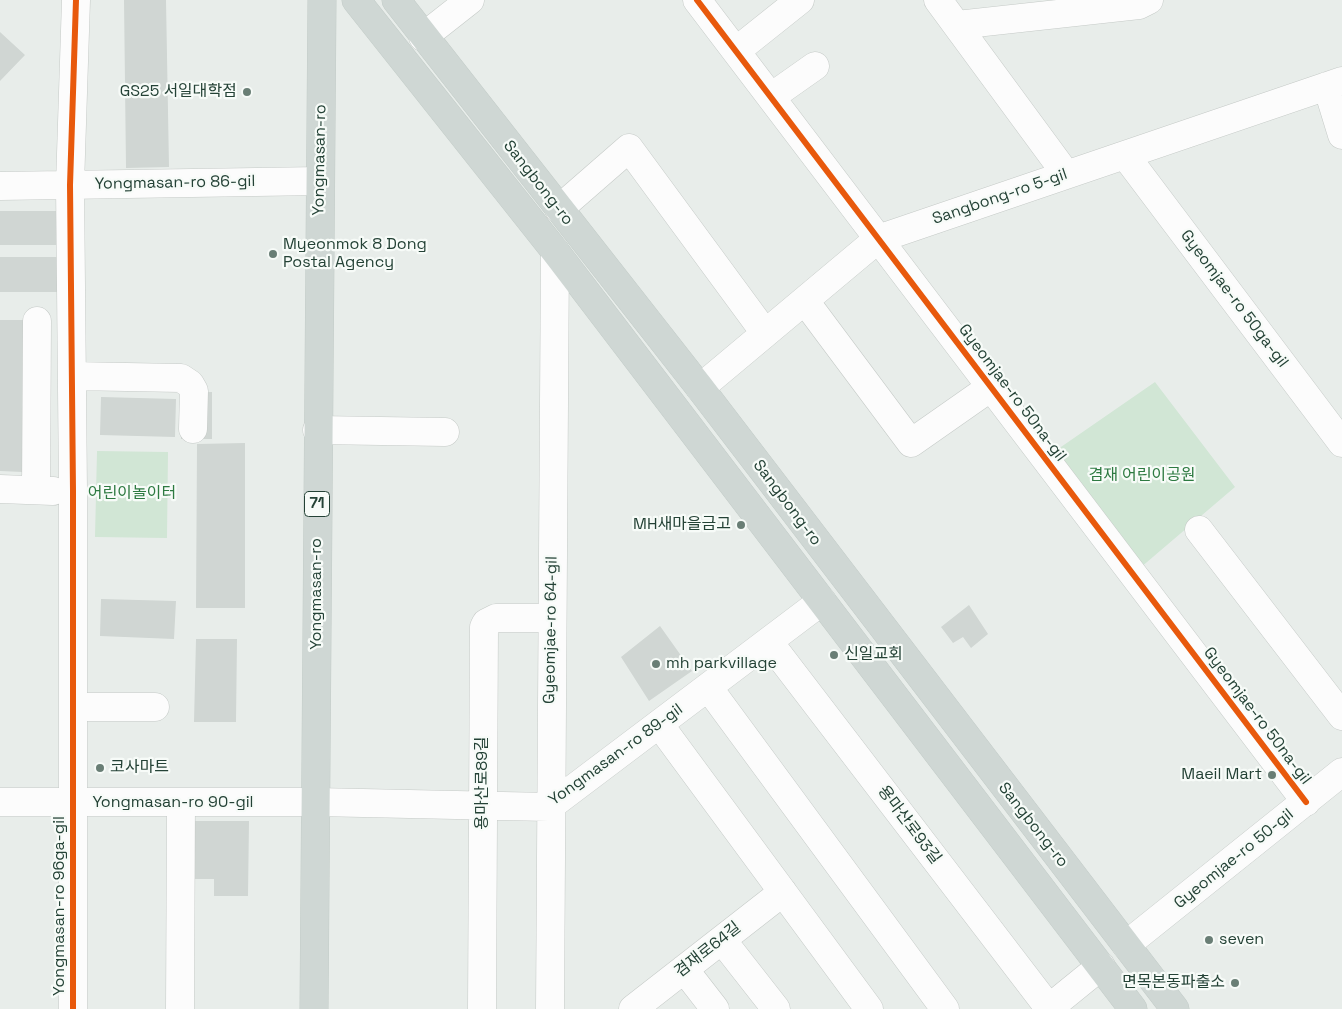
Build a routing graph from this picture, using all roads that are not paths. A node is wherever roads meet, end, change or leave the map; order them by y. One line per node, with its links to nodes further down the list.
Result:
1 (76, 0): 20 (street, Yongmasan-ro 96ga-gil)
2 (322, 0): 19 (main road, Yongmasan-ro / 71)
3 (356, 0): 24 (main road, Sangbong-ro)
4 (396, 0): 11 (main road, Sangbong-ro)
5 (470, 0): 11 (street)
6 (697, 0): 12 (street, Gyeomjae-ro 50na-gil)
7 (800, 0): 12 (street)
8 (938, 0): 10 (street)
9 (1140, 2): 10 (street)
10 (957, 24): 18 (street)
11 (423, 37): 22 (main road, Sangbong-ro)
12 (736, 51): 15 (street, Gyeomjae-ro 50na-gil)
13 (815, 66): 15 (street)
14 (1334, 84): 16 (street); 17 (street, Sangbong-ro 5-gil)
15 (771, 98): 23 (street, Gyeomjae-ro 50na-gil)
16 (1342, 135)
17 (1125, 155): 18 (street, Sangbong-ro 5-gil); 34 (street, Gyeomjae-ro 50ga-gil)
18 (1066, 174): 23 (street, Sangbong-ro 5-gil)
19 (320, 181): 20 (street, Yongmasan-ro 86-gil); 32 (main road, Yongmasan-ro / 71)
20 (70, 185): 21 (street, Yongmasan-ro 86-gil); 28 (street, Yongmasan-ro 96ga-gil)
21 (0, 186)
22 (559, 209): 27 (street); 30 (main road, Sangbong-ro)
23 (878, 239): 25 (street, Sangbong-ro 5-gil); 29 (street, Gyeomjae-ro 50na-gil)
24 (555, 251): 39 (main road, Sangbong-ro); 40 (street, Gyeomjae-ro 64-gil)
25 (804, 301): 27 (street, Sangbong-ro 5-gil); 29 (street)
26 (37, 321): 36 (street)
27 (766, 333): 30 (street, Sangbong-ro 5-gil)
28 (72, 376): 31 (street); 37 (street, Yongmasan-ro 96ga-gil)
29 (990, 386): 50 (street, Gyeomjae-ro 50na-gil)
30 (700, 388): 57 (main road, Sangbong-ro)
31 (193, 429)
32 (317, 430): 33 (street); 49 (main road, Yongmasan-ro / 71)
33 (446, 432)
34 (1342, 443)
35 (0, 489): 36 (street)
36 (36, 490): 37 (street)
37 (73, 491): 43 (street, Yongmasan-ro 96ga-gil)
38 (1199, 530): 45 (street)
39 (822, 601): 41 (street, Yongmasan-ro 89-gil); 58 (main road, Sangbong-ro)
40 (552, 618): 53 (street, 용마산로89길); 54 (street, Gyeomjae-ro 64-gil)
41 (769, 642): 42 (street, Yongmasan-ro 89-gil); 60 (street, 용마산로93길)
42 (708, 687): 46 (street, Yongmasan-ro 89-gil); 70 (street)
43 (74, 707): 44 (street); 51 (street, Yongmasan-ro 96ga-gil)
44 (155, 707)
45 (1342, 716)
46 (659, 724): 54 (street, Yongmasan-ro 89-gil); 55 (street)
47 (1342, 772): 50 (street, Gyeomjae-ro 50-gil)
48 (0, 802): 51 (street, Yongmasan-ro 90-gil)
49 (316, 802): 52 (street, Yongmasan-ro 90-gil); 53 (street, Yongmasan-ro 89-gil); 63 (main road, Yongmasan-ro / 71)
50 (1306, 802): 57 (street, Gyeomjae-ro 50-gil)
51 (74, 803): 52 (street, Yongmasan-ro 90-gil); 61 (street, Yongmasan-ro 96ga-gil)
52 (181, 803): 62 (street)
53 (483, 806): 54 (street, Yongmasan-ro 89-gil); 64 (street, 용마산로89길)
54 (549, 807): 65 (street, Gyeomjae-ro 64-gil)
55 (783, 892): 56 (street, 겸재로64길); 69 (street)
56 (722, 940): 59 (street, 겸재로64길); 68 (street)
57 (1126, 945): 58 (main road); 72 (main road, Sangbong-ro)
58 (1101, 966): 60 (street); 71 (main road, Sangbong-ro)
59 (684, 969): 66 (street, 겸재로64길); 67 (street)
60 (1049, 1008)
61 (74, 1009)
62 (180, 1009)
63 (314, 1009)
64 (482, 1009)
65 (550, 1009)
66 (633, 1009)
67 (715, 1009)
68 (776, 1009)
69 (869, 1009)
70 (945, 1009)
71 (1133, 1009)
72 (1175, 1009)

